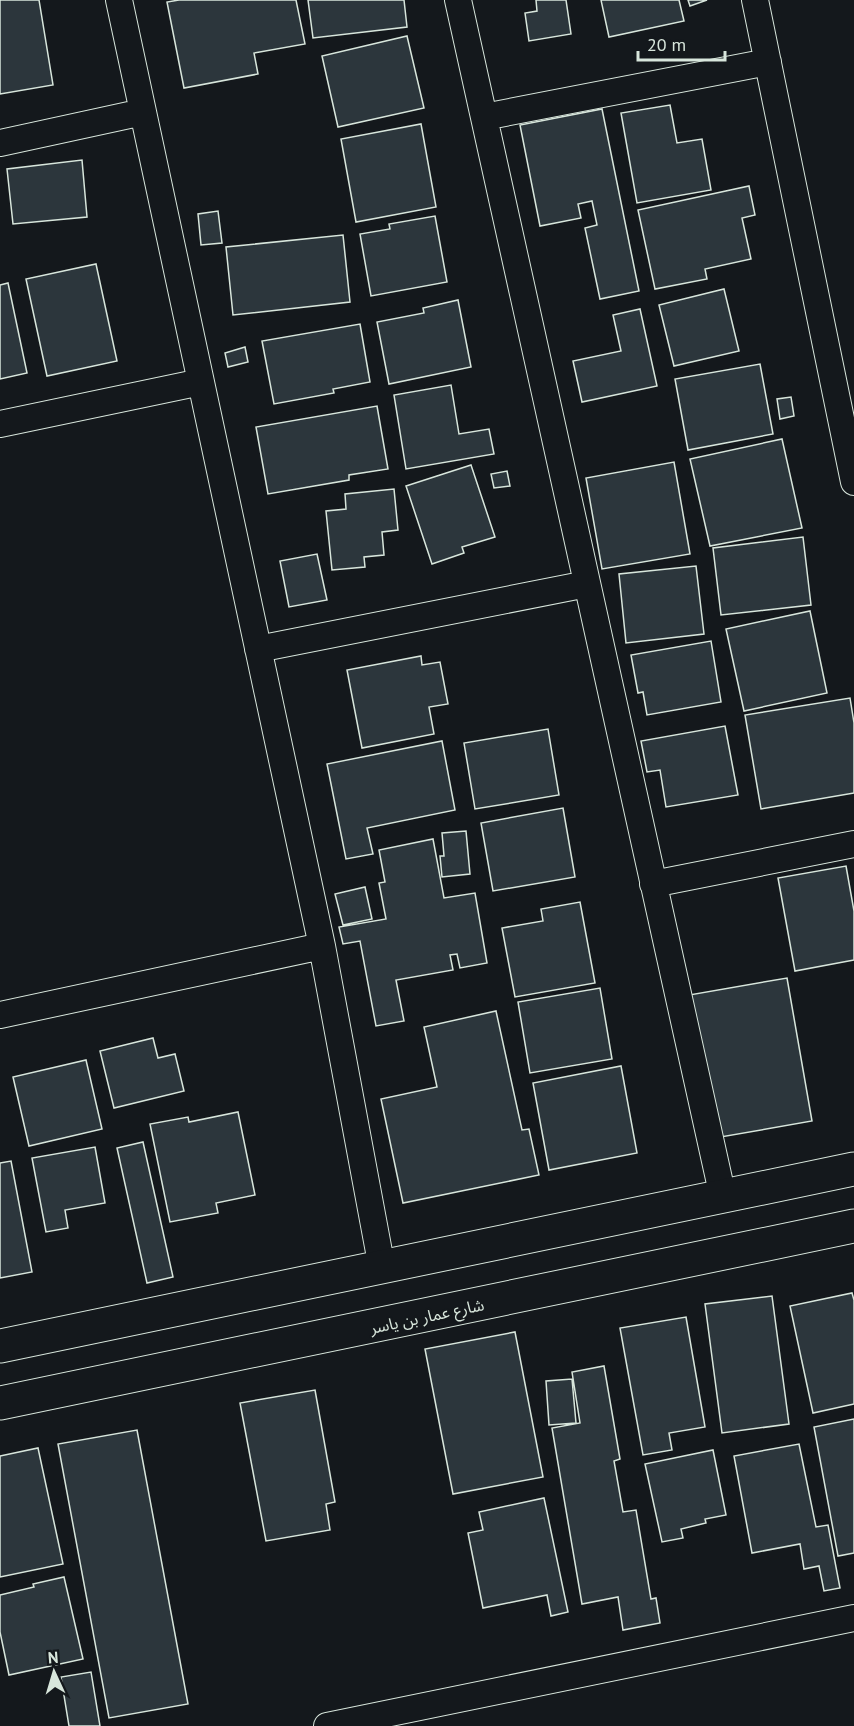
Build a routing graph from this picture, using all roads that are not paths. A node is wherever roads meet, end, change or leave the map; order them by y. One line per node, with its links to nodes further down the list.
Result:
1 (119, 0): 5 (street)
2 (458, 0): 6 (street)
3 (755, 0): 4 (street)
4 (768, 62): 6 (street); 10 (street)
5 (143, 112): 7 (street); 8 (street)
6 (484, 117): 11 (street)
7 (0, 143)
8 (201, 382): 9 (street); 12 (street)
9 (0, 424)
10 (854, 482)
11 (587, 584): 12 (street); 14 (street)
12 (258, 649): 15 (street)
13 (854, 844): 14 (street)
14 (653, 884): 18 (street)
15 (322, 946): 16 (street); 20 (street)
16 (0, 1015)
17 (854, 1170): 18 (street)
18 (723, 1197): 20 (street)
19 (854, 1226): 22 (street, شارع عمار بن ياسر)
20 (382, 1268): 21 (street)
21 (0, 1346)
22 (0, 1404)
23 (854, 1618): 24 (street)
24 (327, 1726)

